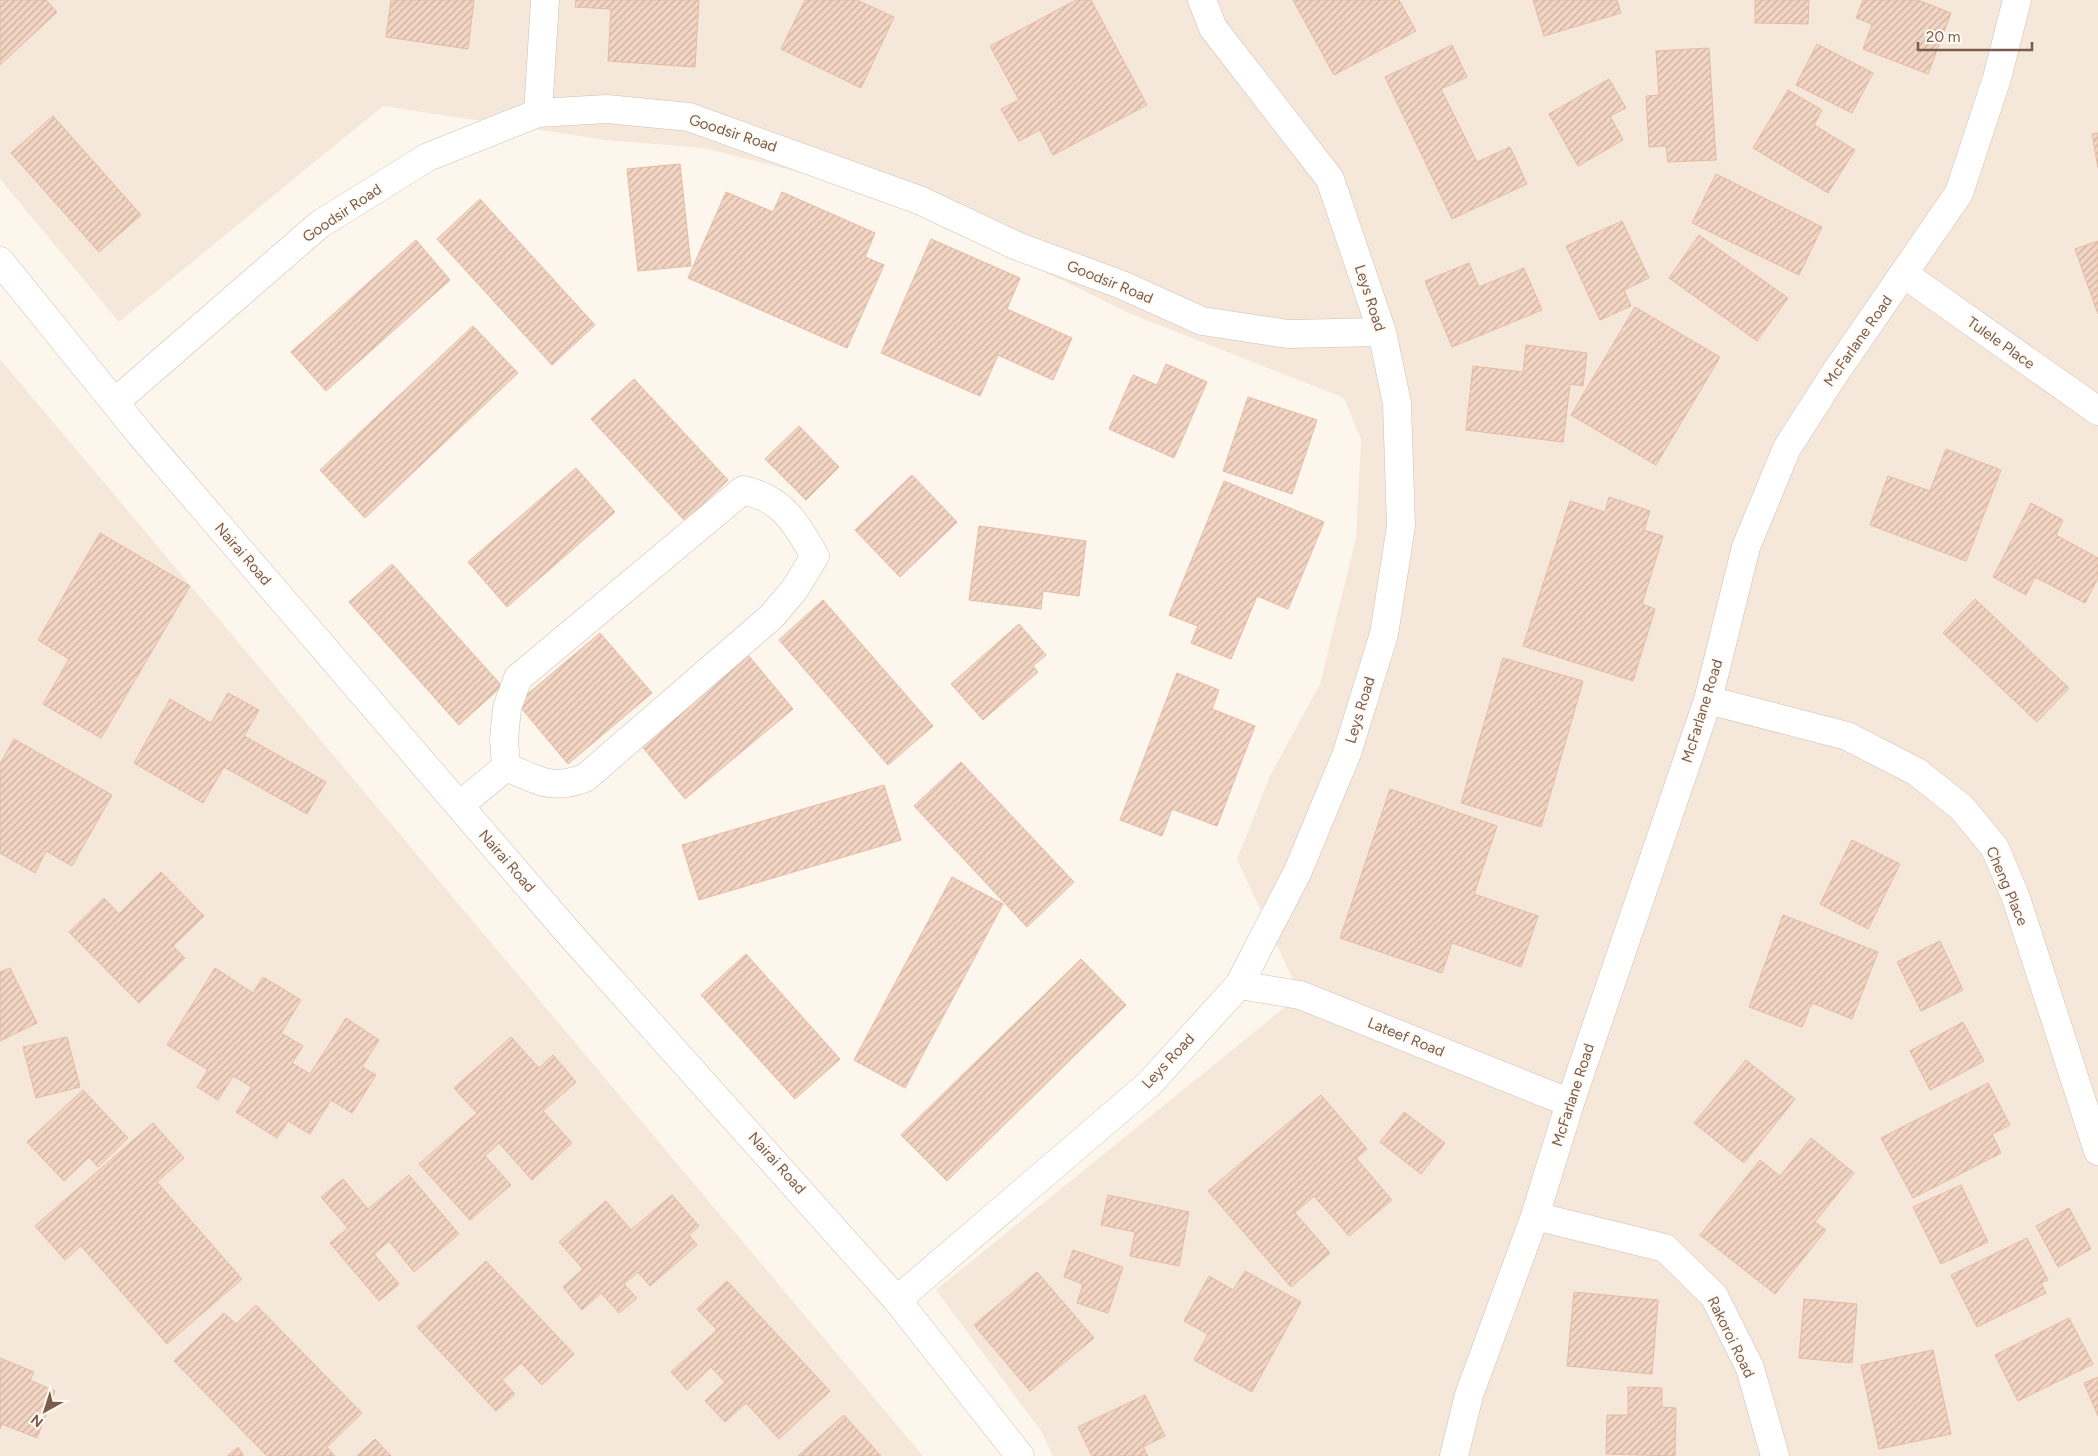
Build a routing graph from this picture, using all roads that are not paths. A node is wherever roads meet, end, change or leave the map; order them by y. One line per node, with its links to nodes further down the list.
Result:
1 (546, 0): 4 (street)
2 (1202, 0): 7 (street, Leys Road)
3 (2017, 0): 6 (street, McFarlane Road)
4 (538, 113): 7 (street, Goodsir Road); 8 (street, Goodsir Road)
5 (0, 262): 8 (street, Nairai Road)
6 (1904, 274): 9 (street, Tulele Place); 10 (street, McFarlane Road)
7 (1382, 332): 13 (street, Leys Road)
8 (115, 402): 12 (street, Nairai Road)
9 (2098, 411)
10 (1708, 700): 14 (street, McFarlane Road); 15 (street, Cheng Place)
11 (506, 768): 11 (street); 12 (street)
12 (460, 806): 17 (street, Nairai Road)
13 (1239, 985): 14 (street, Lateef Road); 17 (street, Leys Road)
14 (1570, 1103): 16 (street, McFarlane Road)
15 (2098, 1152)
16 (1535, 1216): 19 (street, McFarlane Road); 20 (street, Rakoroi Road)
17 (897, 1300): 18 (street, Nairai Road)
18 (1020, 1456)
19 (1454, 1456)
20 (1775, 1456)

